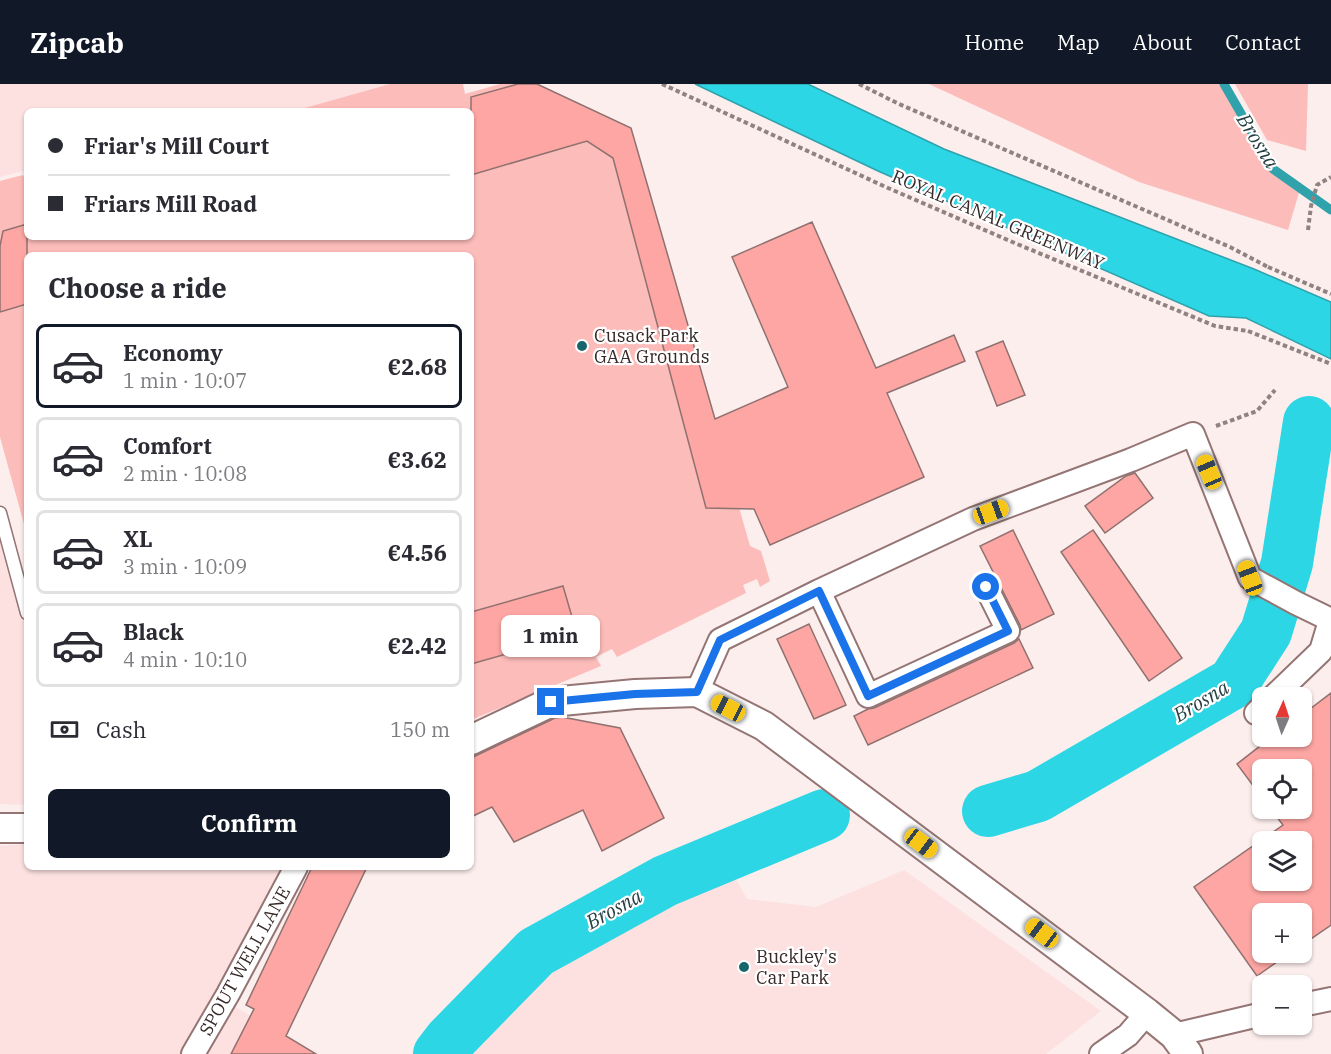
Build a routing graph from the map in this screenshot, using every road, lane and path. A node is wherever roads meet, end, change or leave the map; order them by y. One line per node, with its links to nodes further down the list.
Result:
1 (662, 84): 6 (path, ROYAL CANAL GREENWAY, bridge)
2 (859, 84): 5 (path, bridge)
3 (1331, 177): 4 (path)
4 (1308, 230)
5 (1331, 294)
6 (1331, 364)
7 (1275, 390): 8 (path)
8 (1193, 434): 11 (street); 13 (street)
9 (0, 513): 12 (lane)
10 (986, 587): 11 (street)
11 (819, 591): 15 (street)
12 (24, 602)
13 (1331, 621): 14 (street)
14 (1284, 687)
15 (697, 692): 16 (street); 22 (street)
16 (474, 740)
17 (0, 828): 18 (street)
18 (24, 828)
19 (294, 870): 25 (street, SPOUT WELL LANE)
20 (1331, 999): 21 (street)
21 (1312, 1003)
22 (1147, 1013): 24 (street); 26 (street)
23 (1252, 1018): 24 (street)
24 (1181, 1044)
25 (193, 1054)
26 (1101, 1054)

